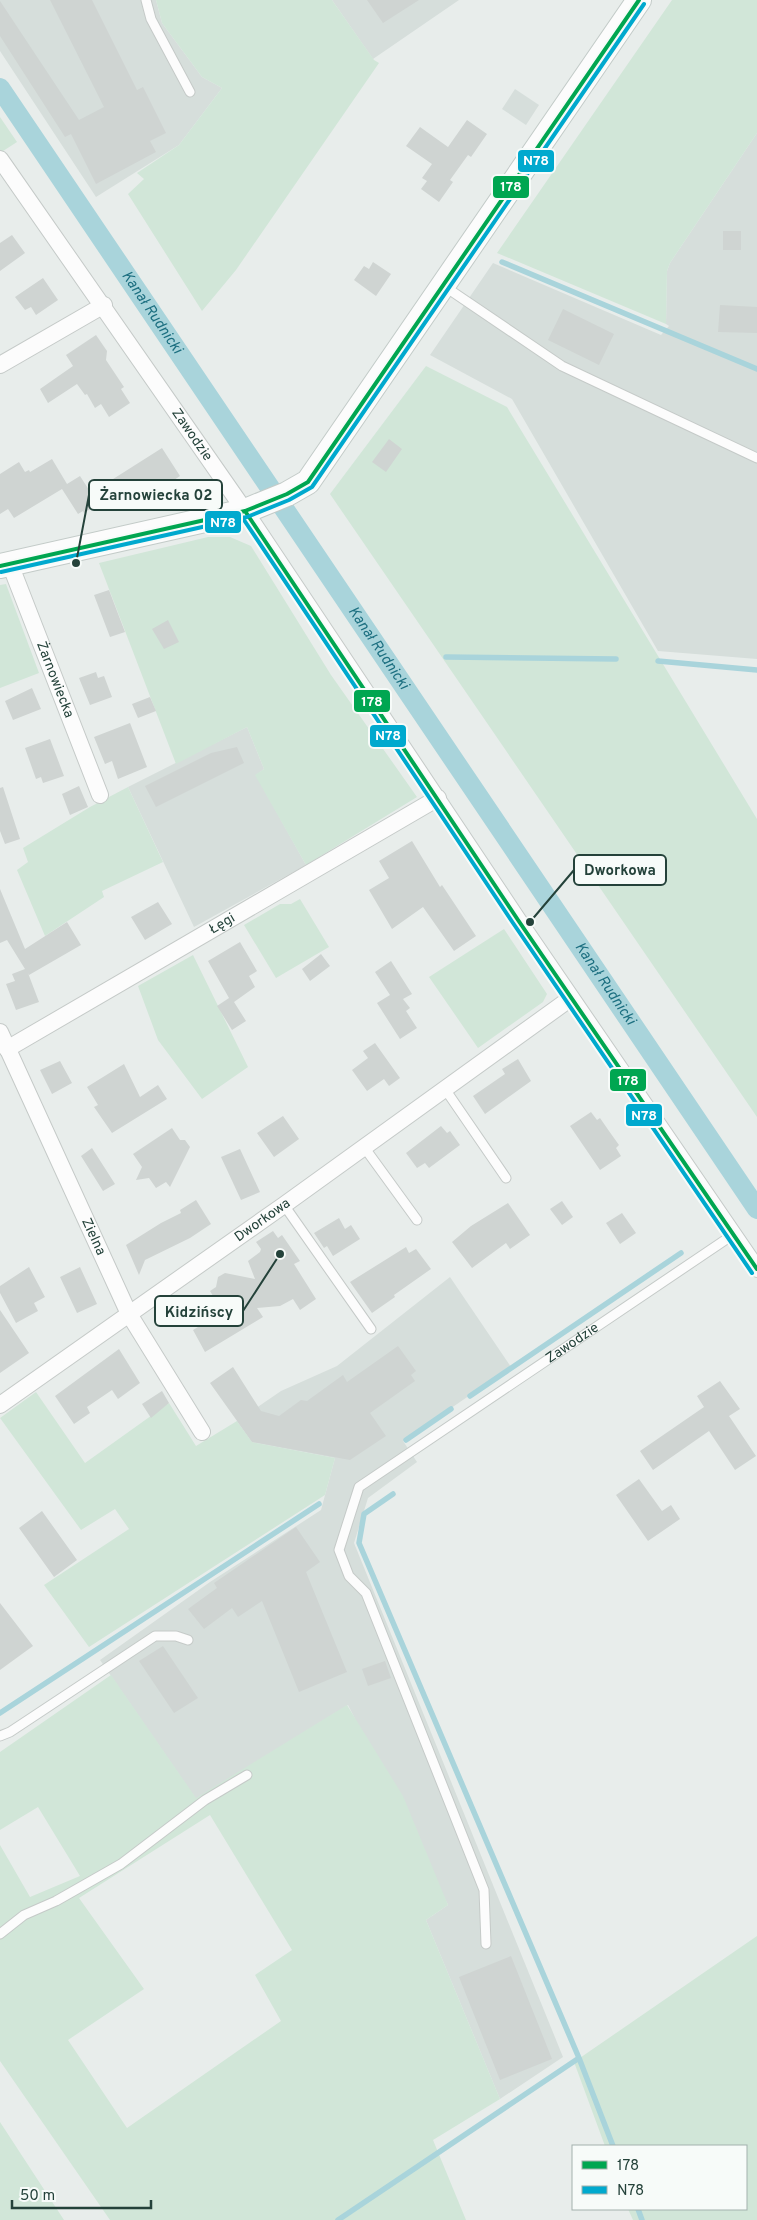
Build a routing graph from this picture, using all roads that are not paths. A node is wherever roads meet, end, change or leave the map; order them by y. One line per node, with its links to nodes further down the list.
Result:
1 (146, 0): 3 (lane)
2 (639, 0): 5 (street)
3 (190, 92)
4 (0, 159): 6 (street, Zawodzie)
5 (443, 286): 8 (lane); 9 (street)
6 (104, 305): 7 (street); 9 (street, Zawodzie)
7 (0, 365)
8 (757, 458)
9 (266, 503): 10 (street); 12 (street, Zawodzie)
10 (5, 565): 11 (street, Żarnowiecka)
11 (100, 794)
12 (438, 798): 13 (street, Zawodzie); 15 (street, Łęgi)
13 (571, 998): 16 (street, Dworkowa); 21 (street, Zawodzie)
14 (0, 1032): 15 (street, Zielna)
15 (7, 1049): 23 (street, Zielna)
16 (445, 1089): 17 (street, Dworkowa); 18 (lane)
17 (364, 1148): 19 (street, Dworkowa); 20 (lane)
18 (506, 1178)
19 (284, 1205): 23 (street, Dworkowa); 24 (lane)
20 (417, 1220)
21 (734, 1234): 22 (street, Zawodzie); 31 (lane, Zawodzie)
22 (757, 1269)
23 (129, 1314): 25 (street, Dworkowa); 26 (street, Zielna)
24 (372, 1329)
25 (0, 1405)
26 (202, 1432)
27 (188, 1640): 28 (lane)
28 (0, 1736)
29 (247, 1775): 30 (lane)
30 (0, 1934)
31 (486, 1944)

